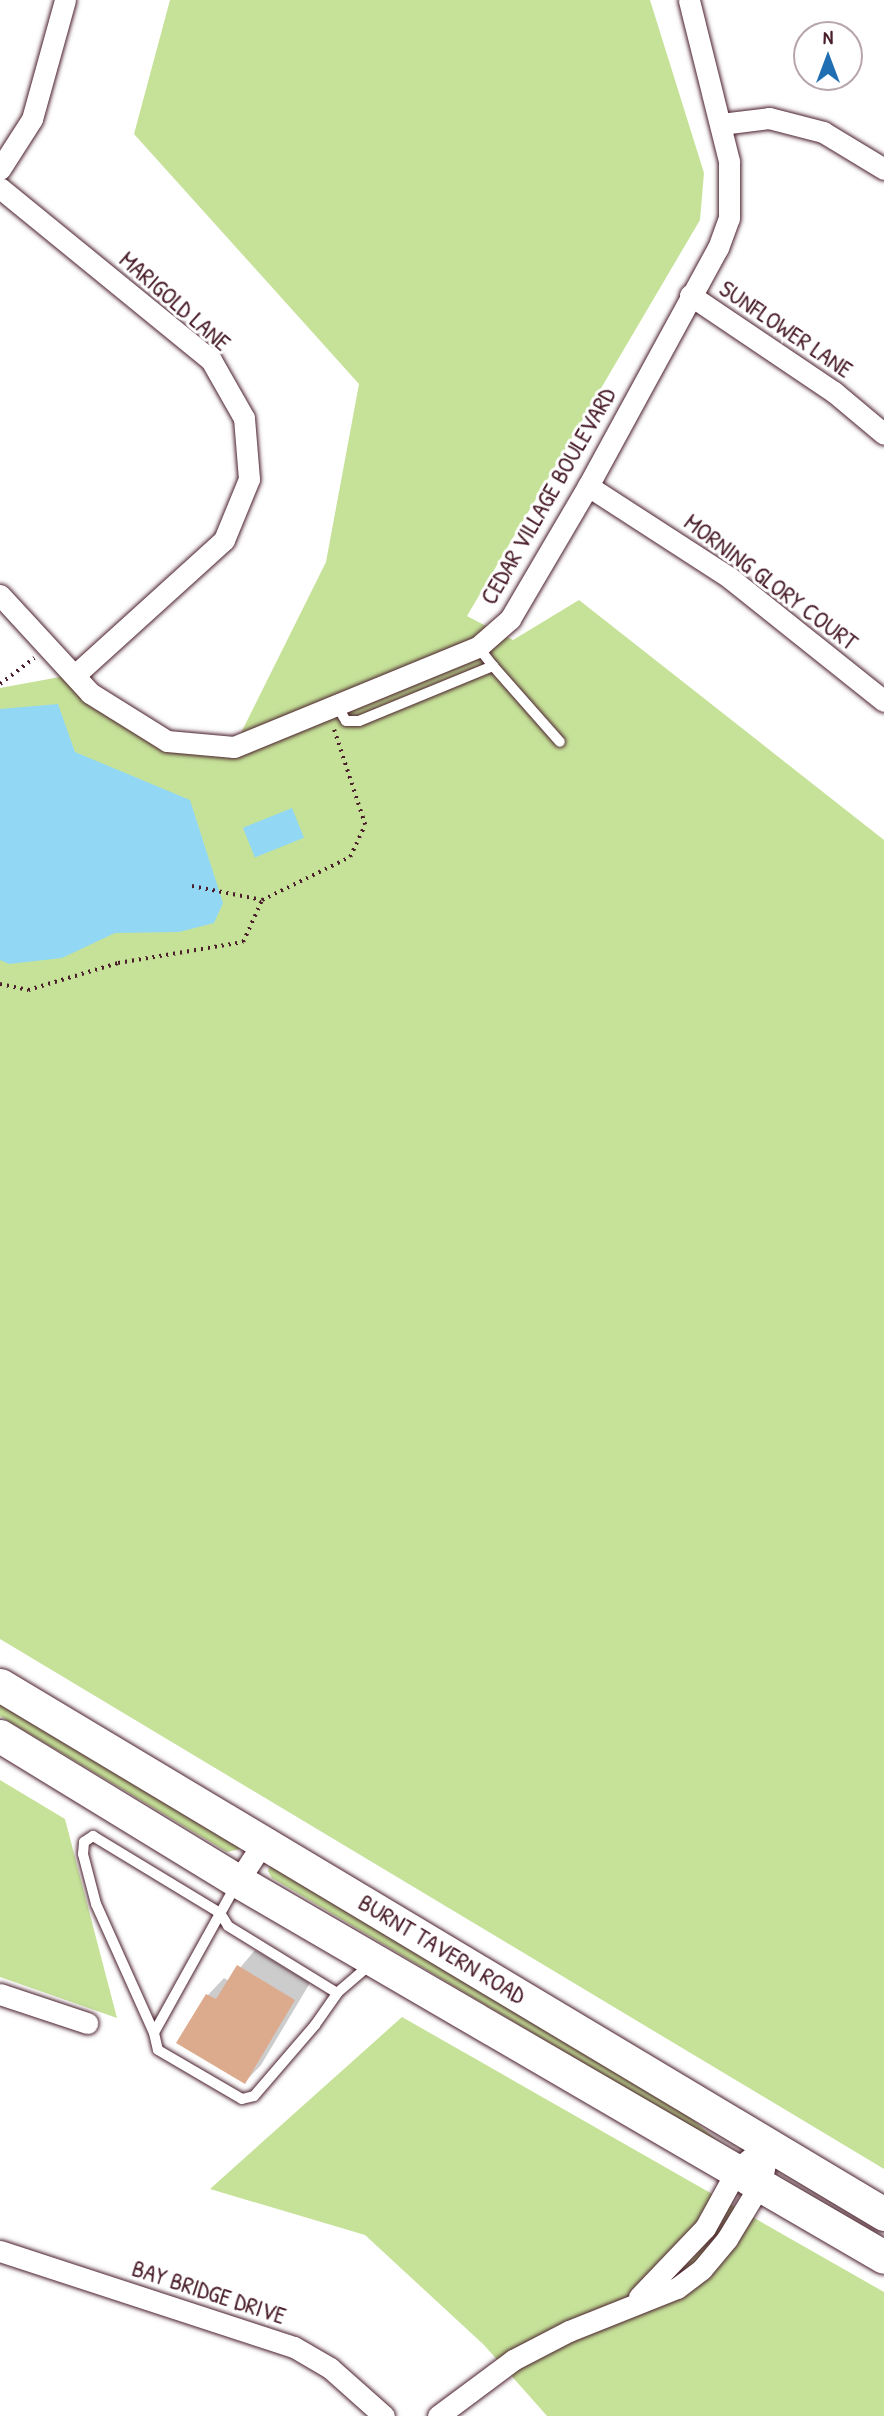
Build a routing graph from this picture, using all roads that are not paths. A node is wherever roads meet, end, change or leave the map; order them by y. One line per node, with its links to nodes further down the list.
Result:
1 (65, 0): 4 (street)
2 (689, 0): 3 (street, CEDAR VILLAGE BOULEVARD)
3 (721, 124): 5 (street); 7 (street, CEDAR VILLAGE BOULEVARD)
4 (0, 169)
5 (884, 169)
6 (0, 188): 13 (street, MARIGOLD LANE)
7 (690, 295): 8 (street, SUNFLOWER LANE); 9 (street, CEDAR VILLAGE BOULEVARD)
8 (884, 434)
9 (588, 486): 11 (street, CEDAR VILLAGE BOULEVARD); 14 (street, MORNING GLORY COURT)
10 (0, 596): 13 (street, CEDAR VILLAGE BOULEVARD)
11 (478, 647): 12 (lane); 15 (street, CEDAR VILLAGE BOULEVARD)
12 (493, 666): 15 (lane); 16 (lane)
13 (76, 674): 15 (street, CEDAR VILLAGE BOULEVARD)
14 (884, 701)
15 (332, 707)
16 (560, 742)
17 (0, 1685): 19 (main road, BURNT TAVERN ROAD)
18 (0, 1736): 20 (main road, BURNT TAVERN ROAD)
19 (263, 1843): 20 (street); 27 (main road, BURNT TAVERN ROAD)
20 (238, 1881): 21 (lane); 22 (main road, BURNT TAVERN ROAD)
21 (220, 1913): 23 (lane); 26 (lane); 26 (lane)
22 (376, 1960): 23 (lane); 28 (main road, BURNT TAVERN ROAD)
23 (337, 1993): 26 (lane)
24 (0, 1994): 25 (street)
25 (87, 2023)
26 (154, 2033)
27 (769, 2144): 28 (street); 29 (main road, BURNT TAVERN ROAD)
28 (750, 2176): 31 (main road, BURNT TAVERN ROAD); 33 (street)
29 (884, 2214)
30 (0, 2251): 32 (street, BAY BRIDGE DRIVE)
31 (884, 2257)
32 (384, 2416)
33 (438, 2416)

